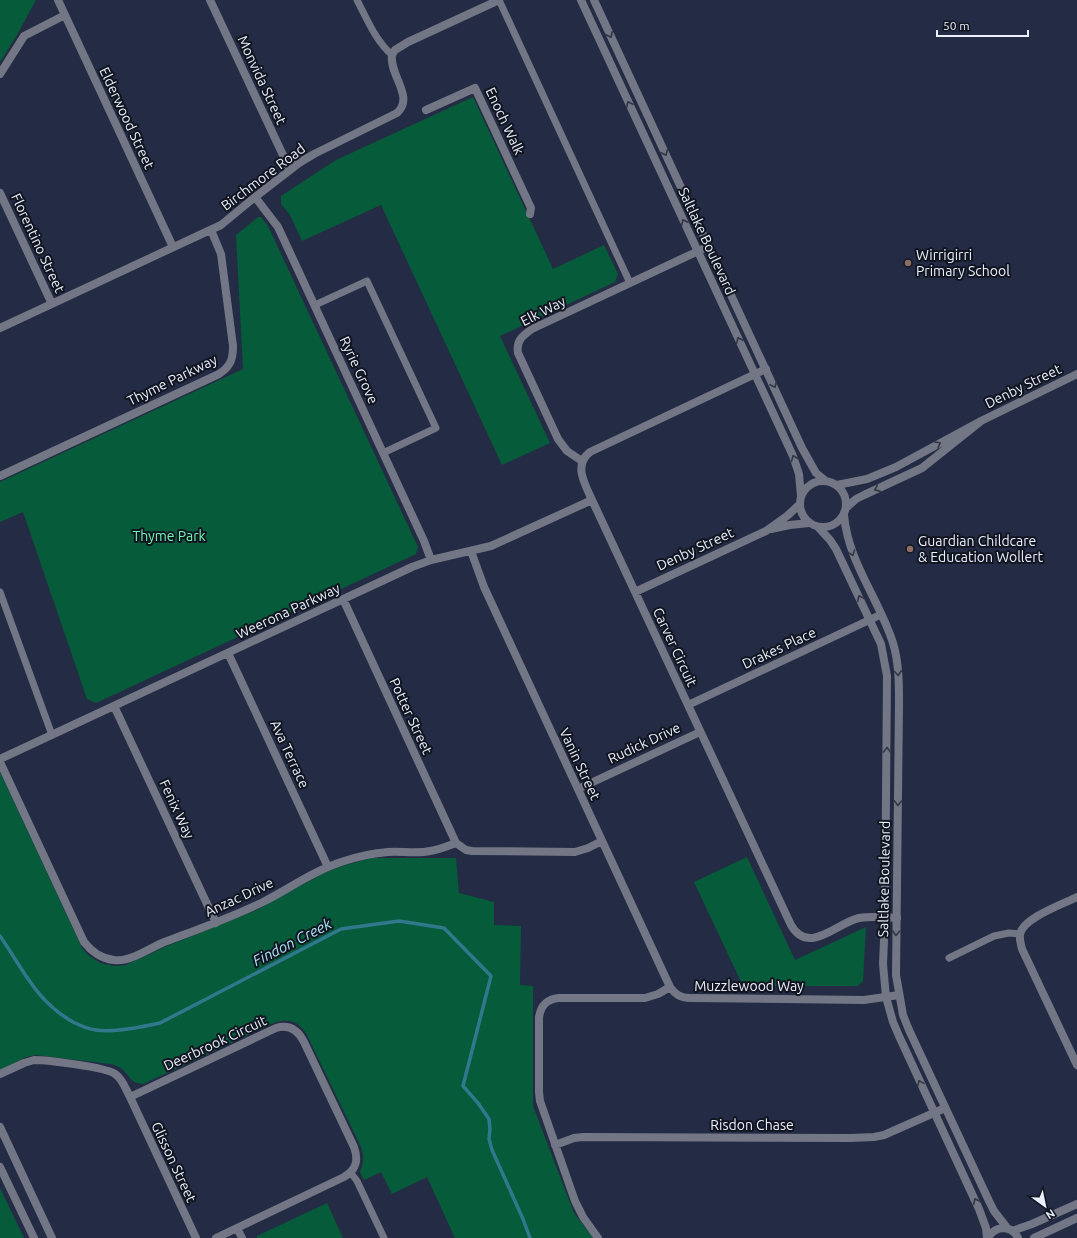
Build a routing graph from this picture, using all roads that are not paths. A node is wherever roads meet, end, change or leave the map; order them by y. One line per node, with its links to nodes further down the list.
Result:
1 (58, 0): 7 (street, Elderwood Street)
2 (210, 0): 11 (street, Monvida Street)
3 (357, 0): 8 (lane)
4 (499, 0): 8 (street); 19 (lane)
5 (581, 0): 18 (street, Saltlake Boulevard, one-way to 5)
6 (594, 0): 16 (street, Saltlake Boulevard, one-way to 16)
7 (64, 15): 9 (street); 17 (street, Elderwood Street)
8 (392, 55): 11 (street, Birchmore Road)
9 (0, 74)
10 (426, 110): 14 (street, Enoch Walk)
11 (290, 170): 13 (street, Birchmore Road)
12 (0, 193): 20 (street, Florentino Street)
13 (255, 197): 15 (street, Birchmore Road); 21 (street, Ryrie Grove)
14 (530, 214)
15 (211, 230): 17 (street, Birchmore Road); 29 (street, Thyme Parkway)
16 (709, 246): 18 (street, Elk Way); 23 (street, Saltlake Boulevard)
17 (173, 247): 20 (street, Birchmore Road)
18 (698, 251): 19 (street, Elk Way); 24 (street, Saltlake Boulevard, one-way to 18)
19 (630, 283): 28 (street, Elk Way)
20 (52, 304): 22 (street, Birchmore Road)
21 (315, 305): 27 (street, Ryrie Grove); 27 (lane)
22 (0, 328)
23 (766, 369): 24 (street); 30 (street, Saltlake Boulevard, one-way to 30)
24 (756, 374): 28 (street); 33 (street, Saltlake Boulevard, one-way to 24)
25 (1077, 374): 26 (street, Denby Street)
26 (981, 421): 31 (street, one-way to 26); 34 (street, one-way to 34)
27 (383, 453): 39 (street, Ryrie Grove)
28 (582, 461): 32 (street, Carver Circuit)
29 (0, 476)
30 (826, 481): 31 (street); 33 (street)
31 (837, 486): 34 (street)
32 (592, 500): 38 (street, Weerona Parkway); 41 (street, Carver Circuit)
33 (801, 500): 35 (street); 37 (street, Denby Street)
34 (845, 511): 36 (street); 43 (street, Saltlake Boulevard, one-way to 43)
35 (809, 523): 36 (street); 37 (street, Denby Street)
36 (818, 527): 44 (street, Saltlake Boulevard, one-way to 36)
37 (766, 531): 41 (street, Denby Street)
38 (471, 551): 39 (street, Weerona Parkway); 51 (street, Vanin Street)
39 (431, 560): 42 (street, Weerona Parkway)
40 (0, 592): 49 (lane)
41 (635, 592): 46 (street, Carver Circuit)
42 (343, 599): 45 (street, Weerona Parkway); 53 (street, Potter Street)
43 (880, 615): 44 (street, Drakes Place); 57 (street, Saltlake Boulevard, one-way to 57)
44 (870, 620): 46 (street, Drakes Place); 56 (street, Saltlake Boulevard, one-way to 44)
45 (228, 653): 47 (street, Weerona Parkway); 54 (street, Ava Terrace)
46 (688, 704): 48 (street, Carver Circuit)
47 (114, 706): 49 (street, Weerona Parkway); 58 (street, Fenix Way)
48 (700, 732): 51 (street, Rudick Drive); 56 (street, Carver Circuit)
49 (52, 735): 50 (street, Weerona Parkway)
50 (0, 760): 58 (street, Anzac Drive)
51 (578, 789): 52 (street, Vanin Street)
52 (602, 841): 53 (street); 61 (street, Vanin Street)
53 (456, 843): 54 (street, Anzac Drive)
54 (328, 867): 58 (street, Anzac Drive)
55 (1077, 897): 59 (street)
56 (886, 917): 57 (street, Carver Circuit); 63 (street, Saltlake Boulevard)
57 (897, 918): 62 (street, Saltlake Boulevard, one-way to 62)
58 (216, 923)
59 (1020, 934): 60 (lane); 64 (street)
60 (949, 958)
61 (670, 986): 63 (street, Muzzlewood Way); 70 (street)
62 (899, 995): 63 (street, Muzzlewood Way); 67 (street, Saltlake Boulevard)
63 (886, 997): 68 (street, Saltlake Boulevard, one-way to 63)
64 (1077, 1065)
65 (0, 1074): 66 (street)
66 (130, 1097): 72 (street, Deerbrook Circuit); 79 (street, Glisson Street)
67 (945, 1108): 68 (street, Risdon Chase); 76 (street, Saltlake Boulevard)
68 (934, 1113): 70 (street, Risdon Chase); 84 (street, Saltlake Boulevard, one-way to 68)
69 (0, 1127): 78 (street)
70 (555, 1145): 83 (street)
71 (0, 1166): 77 (street)
72 (351, 1173): 75 (street); 82 (lane)
73 (1077, 1204): 76 (street)
74 (1077, 1218): 86 (street)
75 (237, 1228): 80 (street); 81 (street)
76 (1010, 1230): 84 (street); 85 (street, Saltlake Boulevard)
77 (34, 1238)
78 (52, 1238)
79 (196, 1238)
80 (216, 1238)
81 (242, 1238)
82 (384, 1238)
83 (598, 1238)
84 (987, 1238)
85 (1018, 1238)
86 (1034, 1238)

